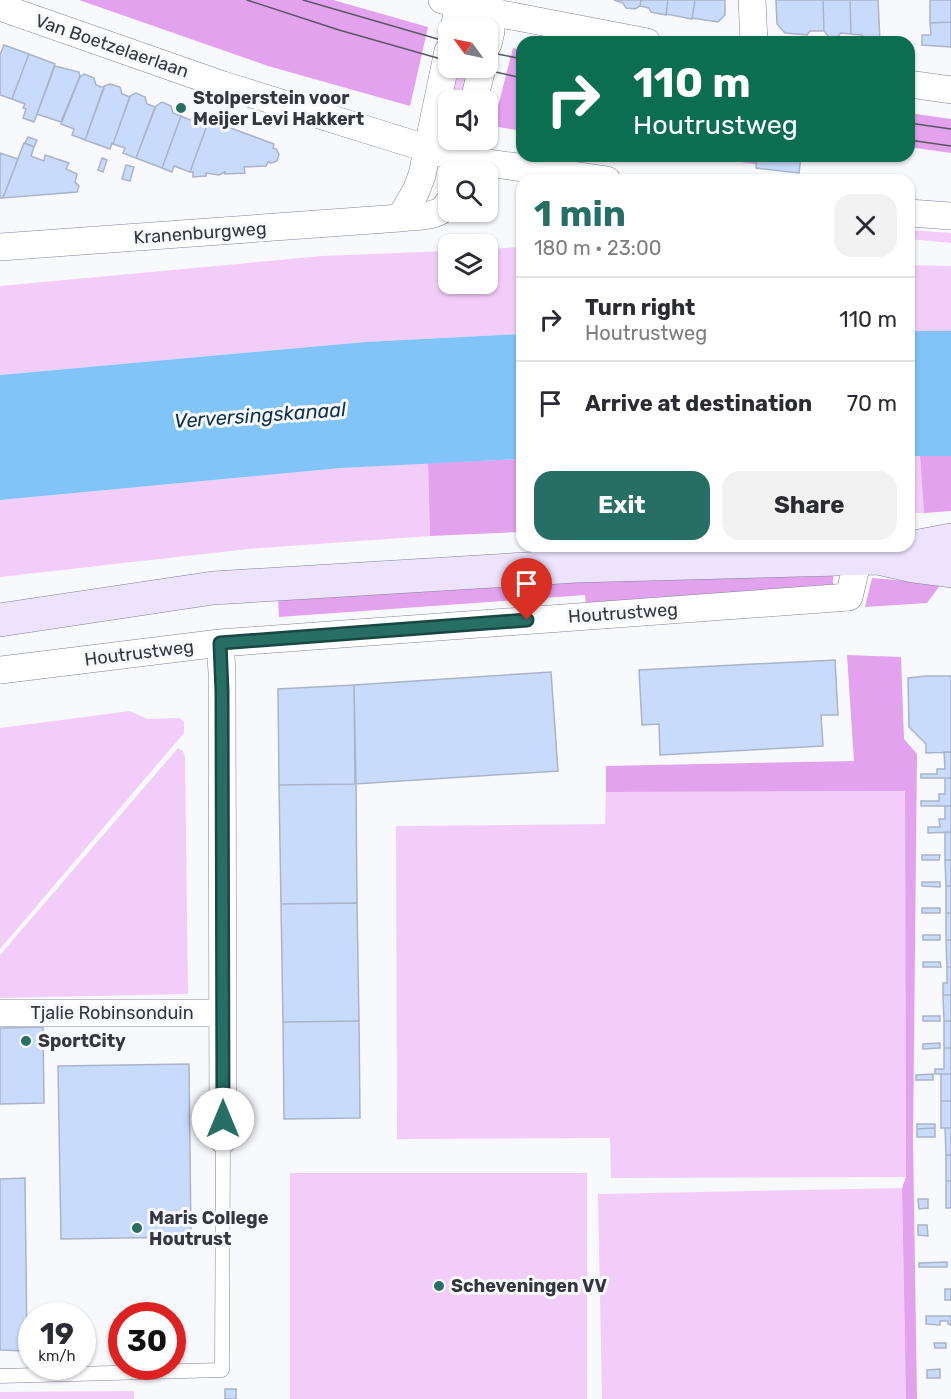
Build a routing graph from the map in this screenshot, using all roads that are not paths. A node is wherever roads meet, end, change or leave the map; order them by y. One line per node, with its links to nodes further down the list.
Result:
1 (752, 0): 6 (street)
2 (490, 6): 4 (street); 5 (street)
3 (0, 7): 10 (street, Van Boetzelaerlaan)
4 (452, 11)
5 (621, 36)
6 (754, 36)
7 (442, 78): 10 (street)
8 (915, 85): 9 (street)
9 (951, 90)
10 (427, 149): 11 (street, Van Boetzelaerlaan); 16 (street)
11 (462, 157): 12 (street, Van Boetzelaerlaan)
12 (569, 174)
13 (438, 213): 16 (street, Kranenburgweg)
14 (915, 213): 15 (street)
15 (951, 216)
16 (400, 218): 17 (street, Kranenburgweg)
17 (0, 247)
18 (951, 540): 19 (main road)
19 (915, 547)
20 (894, 552): 21 (main road)
21 (868, 559): 22 (main road); 23 (main road); 24 (street, Houtrustweg)
22 (951, 571)
23 (0, 620)
24 (220, 643): 25 (street, Houtrustweg); 27 (street)
25 (0, 670)
26 (0, 1013): 27 (street, Tjalie Robinsonduin)
27 (223, 1013): 28 (street)
28 (223, 1140): 29 (lane)
29 (0, 1376)

